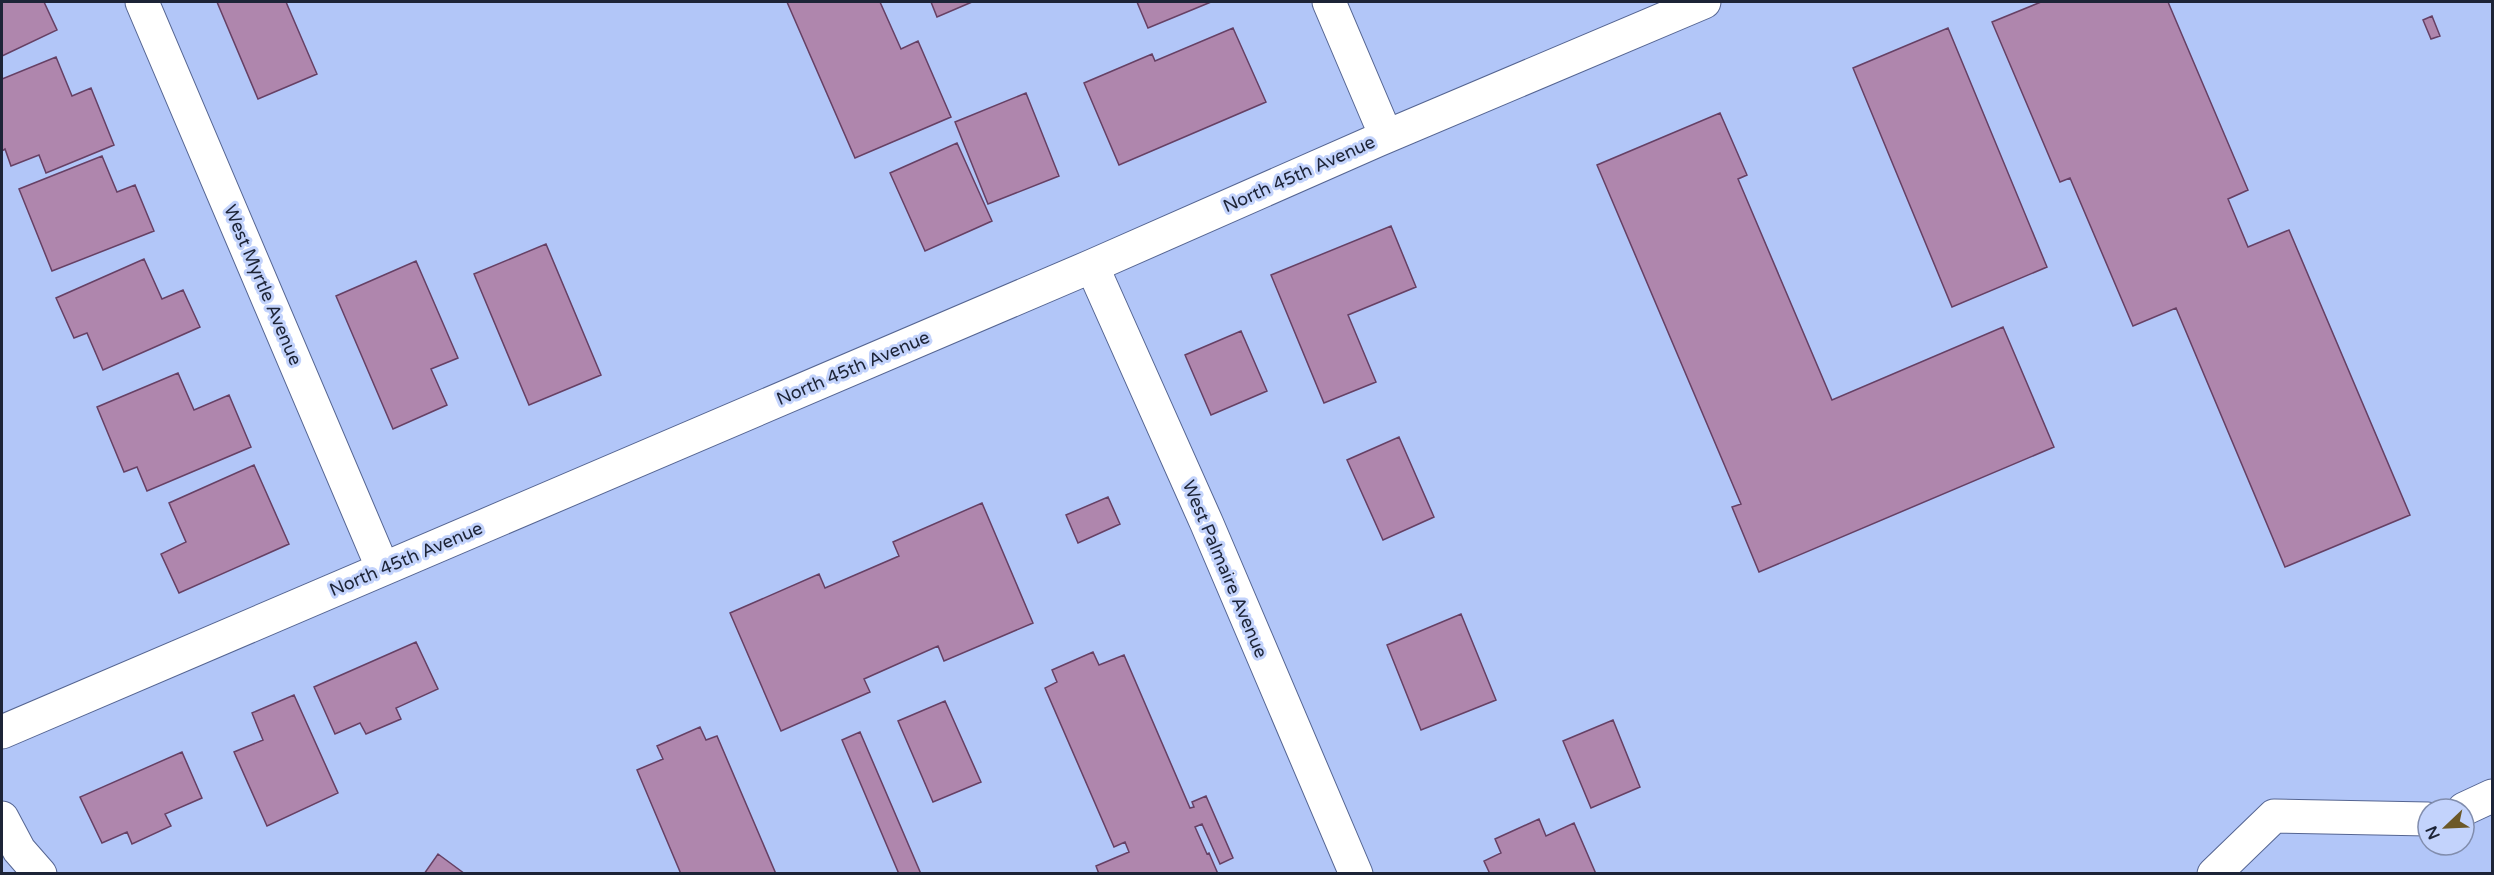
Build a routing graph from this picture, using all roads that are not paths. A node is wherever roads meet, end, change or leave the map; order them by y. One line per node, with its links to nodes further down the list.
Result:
1 (142, 2): 6 (street, West Myrtle Avenue)
2 (1329, 2): 4 (street)
3 (1704, 2): 4 (street, North 45th Avenue)
4 (1386, 136): 5 (street, North 45th Avenue)
5 (1092, 266): 6 (street, North 45th Avenue); 13 (street, West Palmaire Avenue)
6 (383, 569): 7 (street, North 45th Avenue)
7 (2, 732)
8 (2493, 796): 9 (street)
9 (2476, 804)
10 (2, 818): 12 (street)
11 (2416, 819): 14 (street)
12 (40, 873)
13 (1356, 873)
14 (2214, 873)

